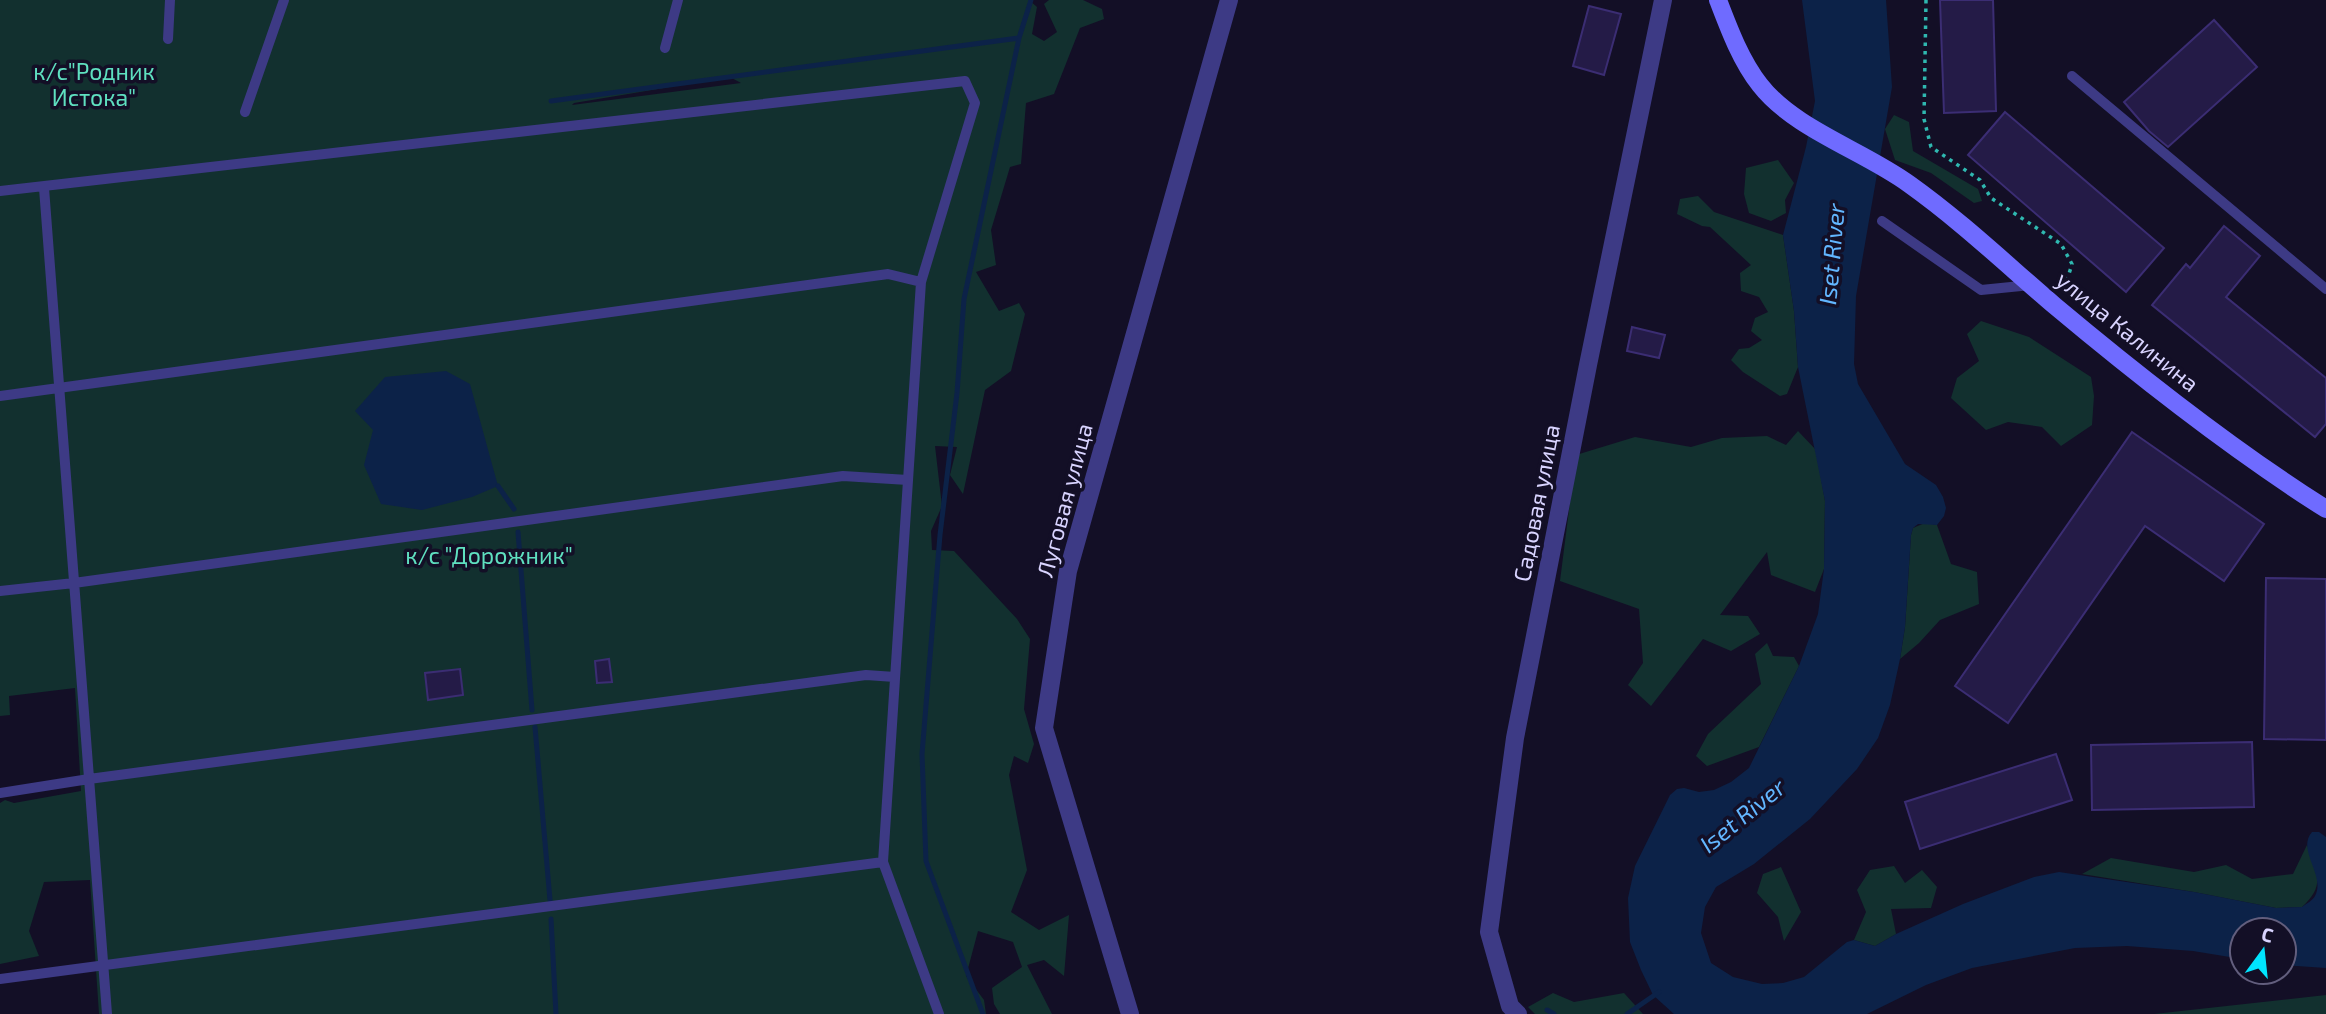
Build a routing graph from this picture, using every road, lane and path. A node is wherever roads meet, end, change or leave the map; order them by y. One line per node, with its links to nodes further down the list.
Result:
1 (170, 0): 8 (lane)
2 (284, 0): 11 (lane)
3 (678, 0): 9 (lane)
4 (1229, 0): 33 (street, Луговая улица)
5 (1663, 0): 34 (street, Садовая улица)
6 (1718, 0): 16 (main road, улица Калинина)
7 (1926, 0): 18 (path)
8 (168, 39)
9 (665, 48)
10 (2072, 76): 17 (lane)
11 (245, 112)
12 (44, 188): 13 (lane); 15 (lane); 19 (lane)
13 (0, 191)
14 (1882, 221): 16 (lane)
15 (921, 282): 19 (lane); 21 (lane)
16 (2031, 285): 18 (main road, улица Калинина)
17 (2326, 289)
18 (2058, 308): 22 (main road, улица Калинина)
19 (59, 388): 20 (lane); 23 (lane)
20 (0, 396)
21 (908, 481): 23 (lane); 25 (lane)
22 (2326, 509)
23 (74, 583): 24 (lane); 26 (lane)
24 (0, 591)
25 (895, 677): 26 (lane); 28 (lane)
26 (89, 779): 27 (lane); 29 (lane)
27 (0, 793)
28 (883, 862): 29 (lane); 32 (lane)
29 (103, 967): 30 (lane); 31 (lane)
30 (0, 979)
31 (107, 1014)
32 (939, 1014)
33 (1130, 1014)
34 (1518, 1014)

